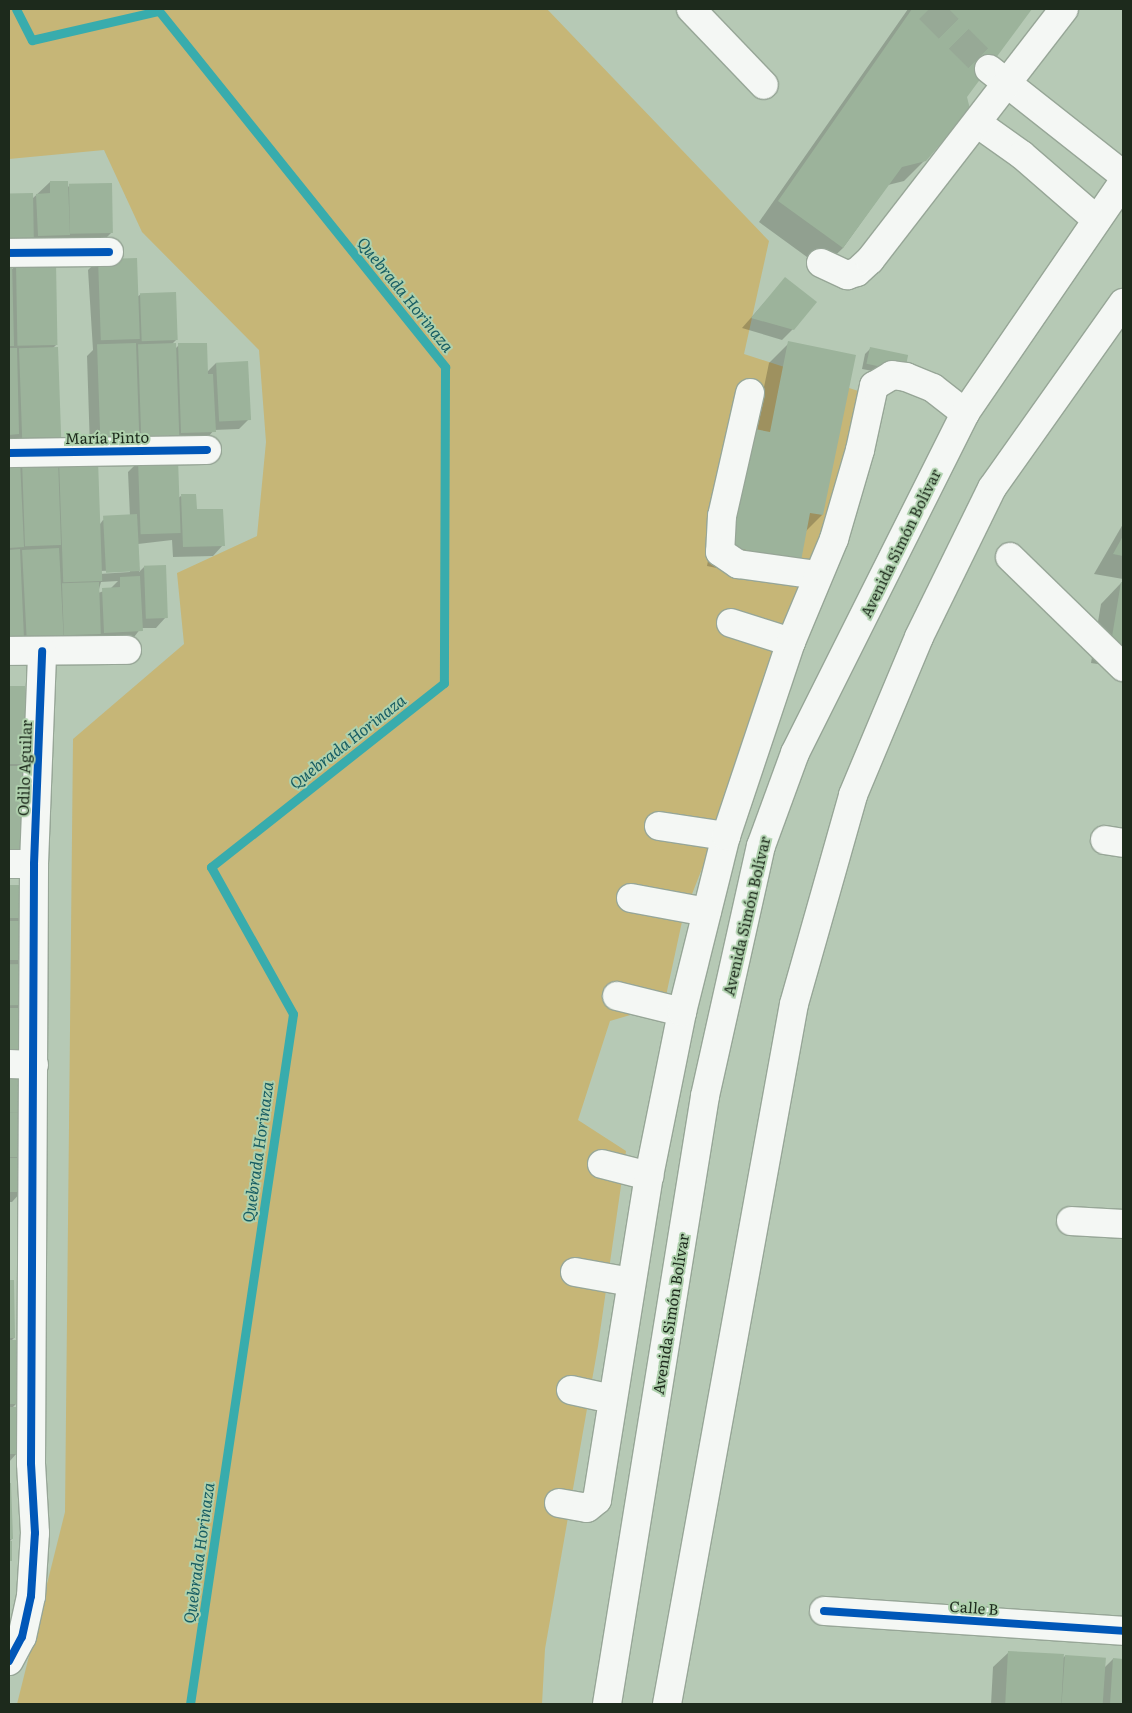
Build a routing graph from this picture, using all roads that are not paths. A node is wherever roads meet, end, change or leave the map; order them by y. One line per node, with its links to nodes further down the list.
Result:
1 (692, 9): 4 (main road)
2 (1064, 9): 3 (main road)
3 (999, 77): 5 (main road); 6 (main road)
4 (764, 85)
5 (977, 123): 8 (main road); 11 (main road)
6 (1123, 175)
7 (1123, 182): 8 (main road, Avenida Simón Bolívar)
8 (1097, 220): 14 (main road, Avenida Simón Bolívar)
9 (109, 252): 10 (main road)
10 (9, 253)
11 (821, 263)
12 (1123, 303): 47 (main road)
13 (750, 393): 18 (main road)
14 (964, 413): 18 (main road); 46 (main road, Avenida Simón Bolívar)
15 (206, 450): 16 (main road, María Pinto)
16 (9, 453)
17 (1010, 557): 24 (main road)
18 (817, 575): 20 (main road)
19 (731, 622): 20 (main road)
20 (791, 642): 26 (main road)
21 (127, 650): 23 (main road)
22 (9, 651): 23 (main road)
23 (42, 651): 27 (main road, Odilo Aguilar)
24 (1123, 667)
25 (659, 826): 26 (main road)
26 (726, 836): 29 (main road)
27 (22, 864): 32 (main road, Odilo Aguilar)
28 (631, 898): 29 (main road)
29 (707, 912): 31 (main road)
30 (618, 996): 31 (main road)
31 (682, 1012): 34 (main road)
32 (21, 1064): 41 (main road, Odilo Aguilar)
33 (602, 1164): 34 (main road)
34 (649, 1176): 38 (main road)
35 (1072, 1221): 36 (main road)
36 (1123, 1224)
37 (575, 1272): 38 (main road)
38 (631, 1282): 40 (main road)
39 (570, 1390): 40 (main road)
40 (612, 1399): 42 (main road)
41 (20, 1462): 45 (main road, Odilo Aguilar)
42 (559, 1503)
43 (824, 1611): 44 (main road, Calle B)
44 (1123, 1631)
45 (9, 1661)
46 (607, 1704)
47 (667, 1704)

